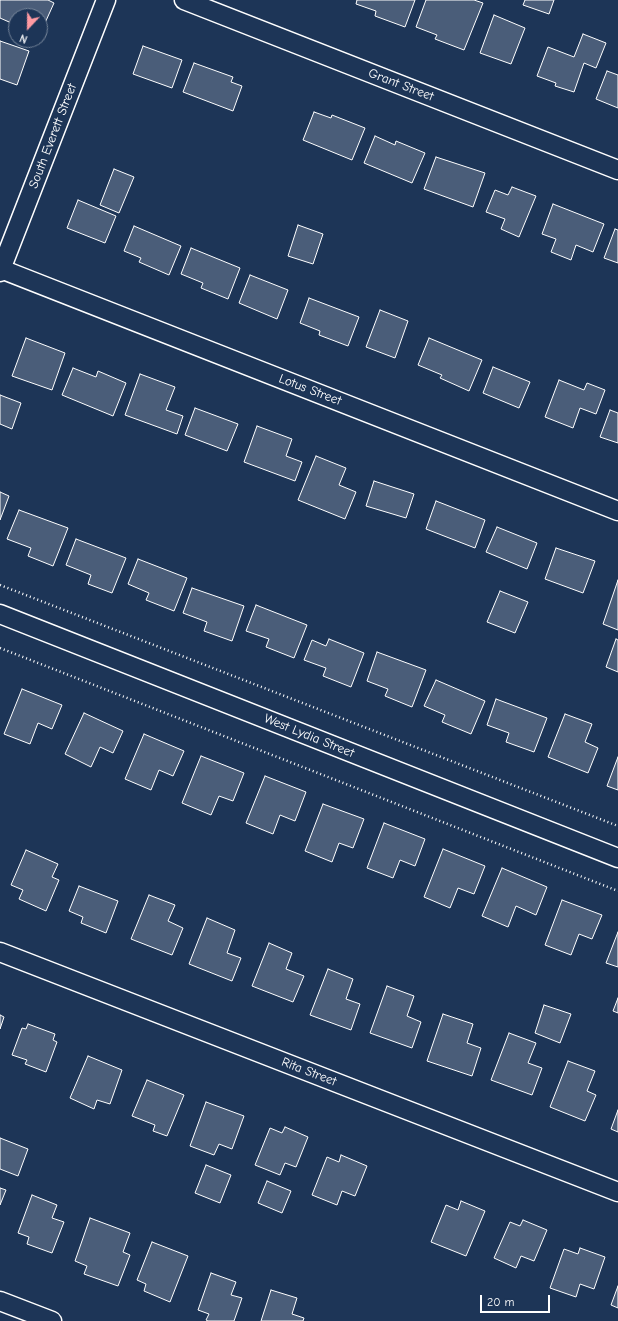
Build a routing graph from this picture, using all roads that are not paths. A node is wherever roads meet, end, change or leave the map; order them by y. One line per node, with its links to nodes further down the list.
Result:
1 (106, 0): 4 (street, South Everett Street)
2 (184, 0): 3 (street, Grant Street)
3 (618, 170)
4 (0, 270): 5 (street, Lotus Street)
5 (618, 511)
6 (0, 614): 7 (street, West Lydia Street)
7 (618, 858)
8 (0, 952): 9 (street, Rita Street)
9 (618, 1192)
10 (0, 1301): 11 (street)
11 (52, 1321)

